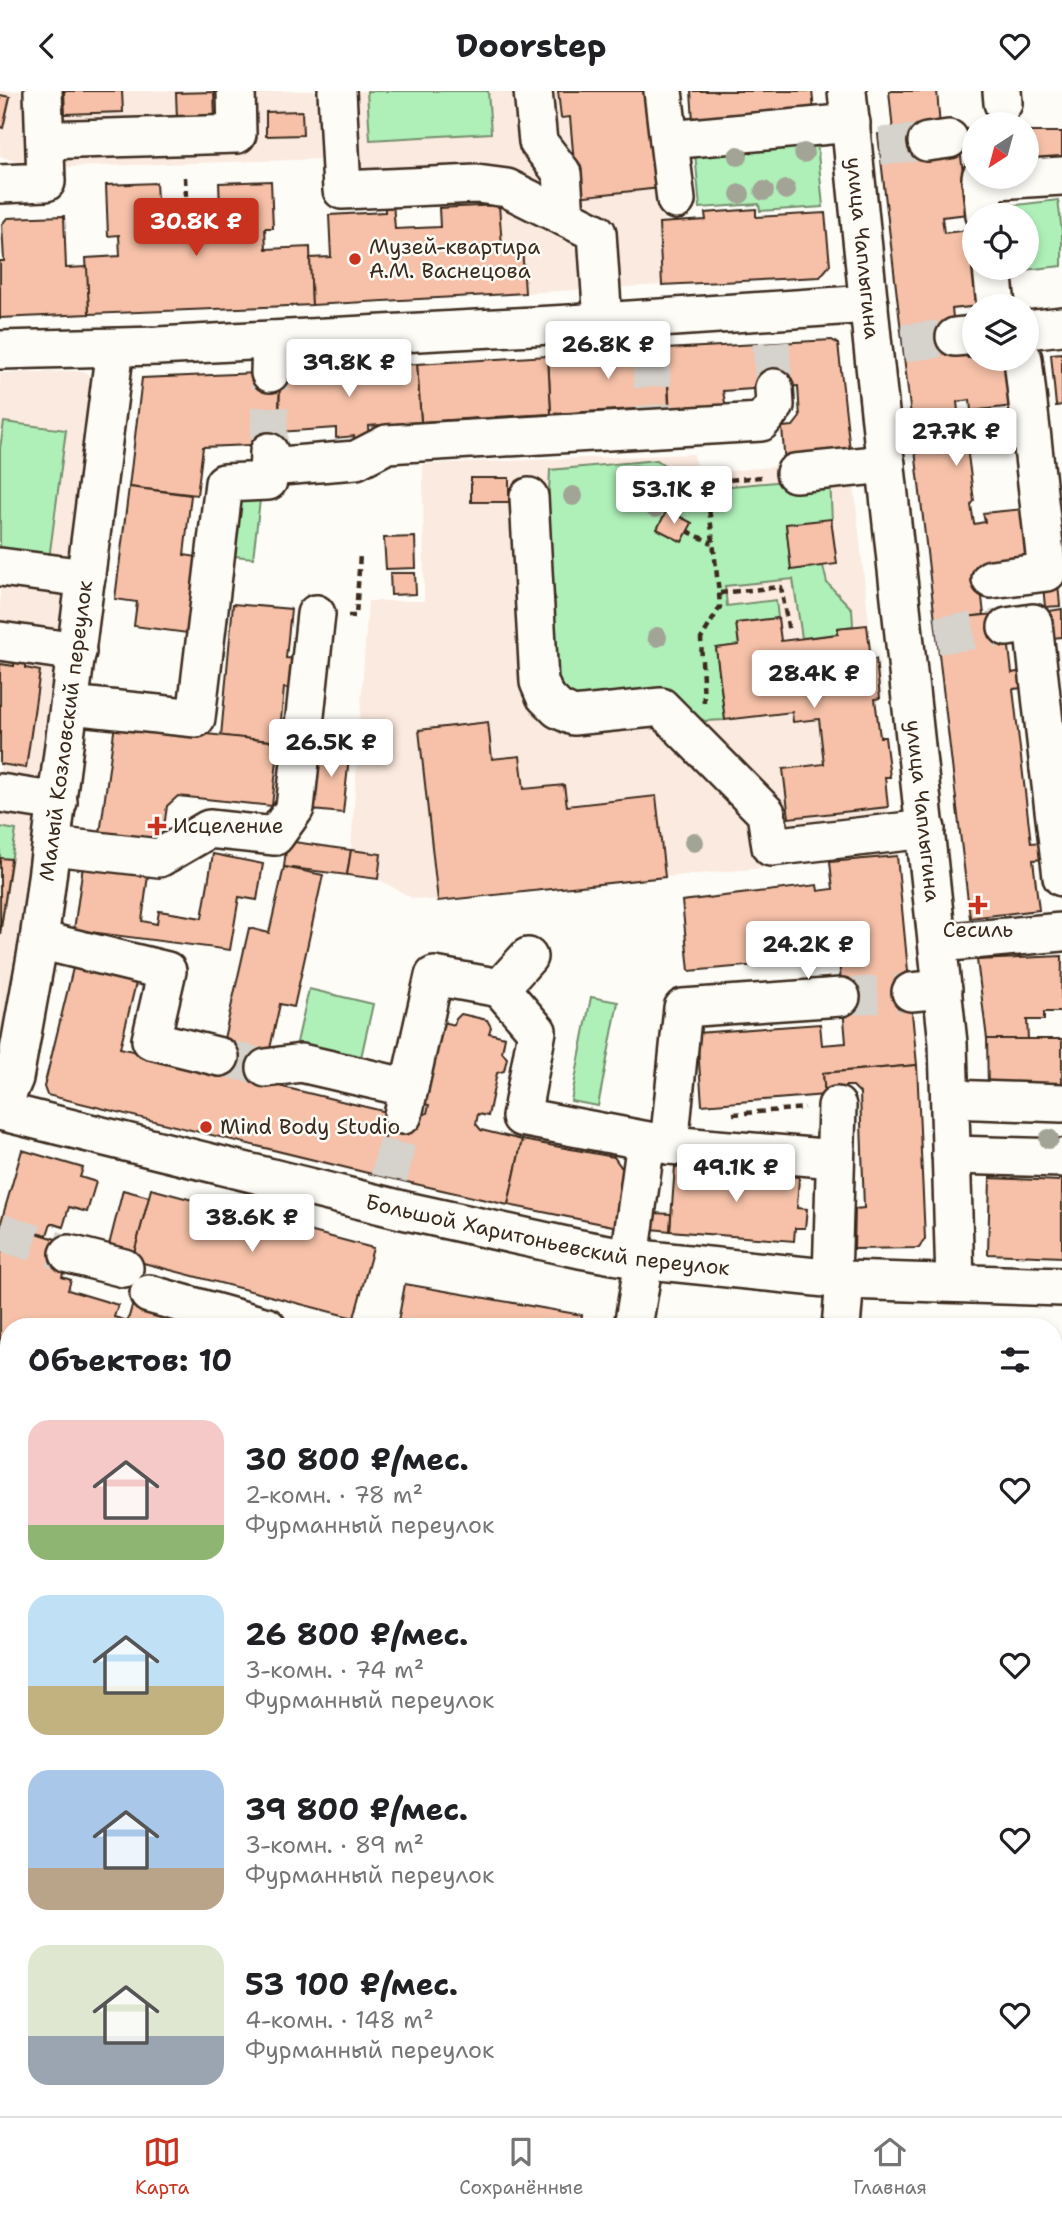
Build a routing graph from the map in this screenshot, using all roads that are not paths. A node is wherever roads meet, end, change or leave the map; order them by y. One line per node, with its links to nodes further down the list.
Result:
1 (43, 91): 7 (street)
2 (236, 91): 7 (street)
3 (337, 91): 13 (street)
4 (533, 91): 13 (street)
5 (663, 91): 8 (street)
6 (858, 128): 8 (street); 14 (street, улица Чаплыгина)
7 (45, 140): 10 (street)
8 (669, 140): 12 (street)
9 (1062, 176): 11 (street)
10 (0, 184)
11 (983, 191)
12 (676, 201)
13 (565, 217): 15 (street)
14 (869, 305): 15 (street); 22 (street, улица Чаплыгина)
15 (603, 322): 18 (street)
16 (1062, 326): 17 (street)
17 (1039, 329)
18 (115, 348): 19 (street); 26 (street, Малый Козловский переулок)
19 (0, 350)
20 (1024, 371): 27 (street)
21 (774, 387): 32 (street)
22 (886, 464): 23 (street); 36 (street, улица Чаплыгина)
23 (795, 473)
24 (529, 497): 36 (street)
25 (0, 567): 26 (street)
26 (86, 578): 31 (street, Малый Козловский переулок)
27 (991, 579)
28 (316, 614): 37 (street)
29 (1007, 627): 33 (street)
30 (0, 641): 31 (street)
31 (77, 652): 32 (street, Малый Козловский переулок)
32 (70, 705): 35 (street, Малый Козловский переулок)
33 (1056, 769): 38 (street)
34 (0, 793): 35 (street)
35 (58, 802): 37 (street, Малый Козловский переулок)
36 (926, 829): 41 (street, улица Чаплыгина)
37 (52, 846): 40 (street, Малый Козловский переулок)
38 (1062, 877)
39 (1062, 932): 41 (street)
40 (40, 940): 45 (street); 50 (street, Малый Козловский переулок)
41 (939, 943): 47 (street, улица Чаплыгина)
42 (528, 957): 43 (street)
43 (500, 988): 46 (street); 51 (street)
44 (841, 997): 51 (street)
45 (219, 1057)
46 (266, 1068)
47 (950, 1099): 48 (street); 52 (street, улица Чаплыгина)
48 (1062, 1103)
49 (837, 1106): 54 (street)
50 (0, 1111): 56 (street, Большой Харитоньевский переулок)
51 (657, 1143): 54 (street); 56 (street)
52 (951, 1155): 53 (street); 59 (street, улица Чаплыгина)
53 (1062, 1158)
54 (835, 1159): 58 (street)
55 (69, 1254): 57 (street)
56 (637, 1259): 58 (street, Большой Харитоньевский переулок); 63 (street)
57 (124, 1268)
58 (839, 1279): 59 (street, Большой Харитоньевский переулок); 64 (street)
59 (955, 1283): 60 (street, Большой Харитоньевский переулок)
60 (1062, 1287)
61 (149, 1294): 62 (street)
62 (235, 1318)
63 (634, 1318)
64 (841, 1318)

